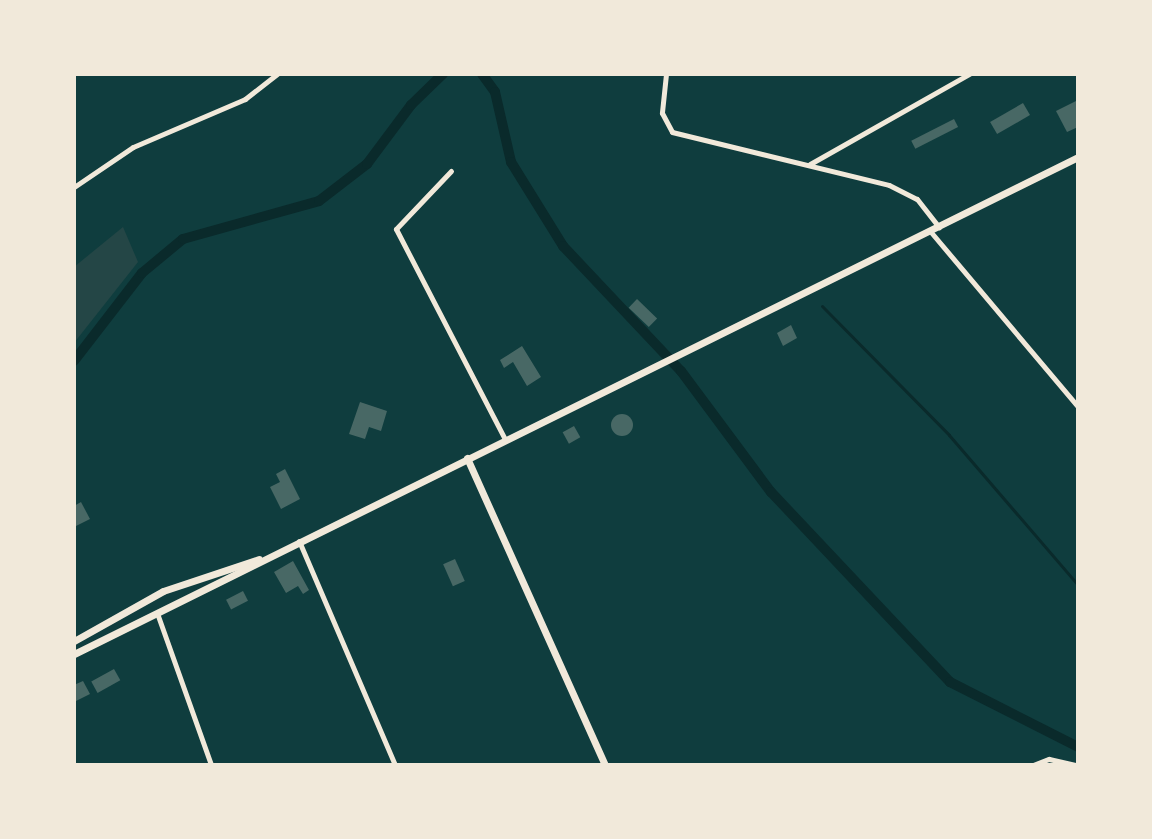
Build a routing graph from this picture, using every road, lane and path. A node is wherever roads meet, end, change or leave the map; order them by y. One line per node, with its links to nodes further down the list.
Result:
1 (277, 74): 7 (street)
2 (666, 74): 5 (street)
3 (969, 74): 5 (street)
4 (1078, 157): 8 (main road)
5 (810, 164): 8 (street)
6 (451, 171): 11 (street)
7 (74, 187)
8 (939, 227): 9 (main road)
9 (930, 231): 10 (street); 11 (main road)
10 (1078, 407)
11 (505, 439): 12 (main road)
12 (467, 458): 13 (main road); 20 (main road)
13 (299, 541): 14 (main road); 19 (street)
14 (268, 556): 15 (main road); 16 (main road)
15 (157, 613): 17 (main road); 18 (street)
16 (74, 641)
17 (74, 654)
18 (211, 765)
19 (395, 765)
20 (605, 765)
21 (1033, 765): 22 (street)
22 (1076, 765)

